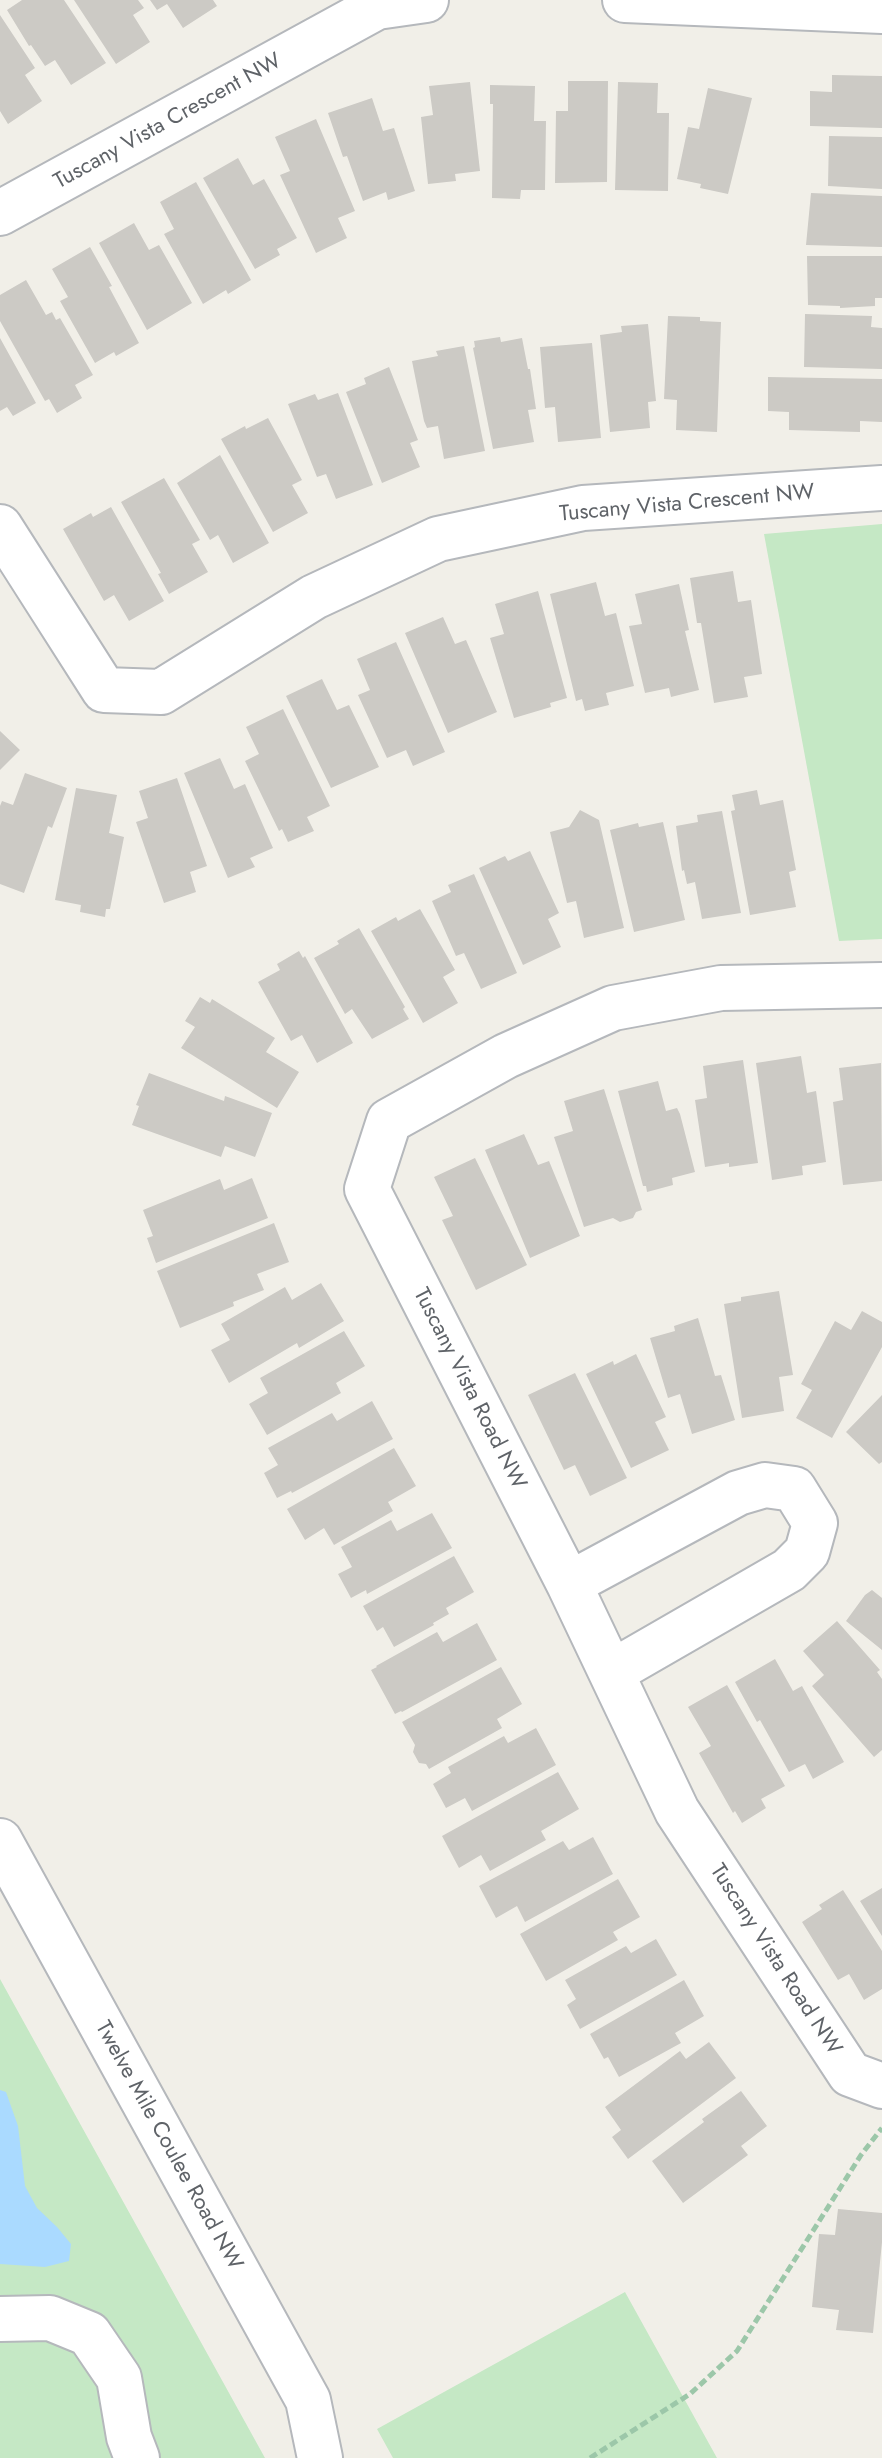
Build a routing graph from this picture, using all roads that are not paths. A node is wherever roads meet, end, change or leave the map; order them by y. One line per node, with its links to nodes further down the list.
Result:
1 (426, 0): 4 (street, Tuscany Vista Crescent NW)
2 (625, 0): 3 (street)
3 (882, 11)
4 (0, 213)
5 (882, 488): 6 (street, Tuscany Vista Crescent NW)
6 (0, 527)
7 (882, 985): 8 (street, Tuscany Vista Road NW)
8 (569, 1584): 9 (street, Tuscany Vista Road NW); 9 (street)
9 (612, 1672): 11 (street, Tuscany Vista Road NW)
10 (0, 1841): 14 (street, Twelve Mile Coulee Road NW)
11 (882, 2086)
12 (0, 2319): 13 (street)
13 (137, 2458)
14 (320, 2458)

